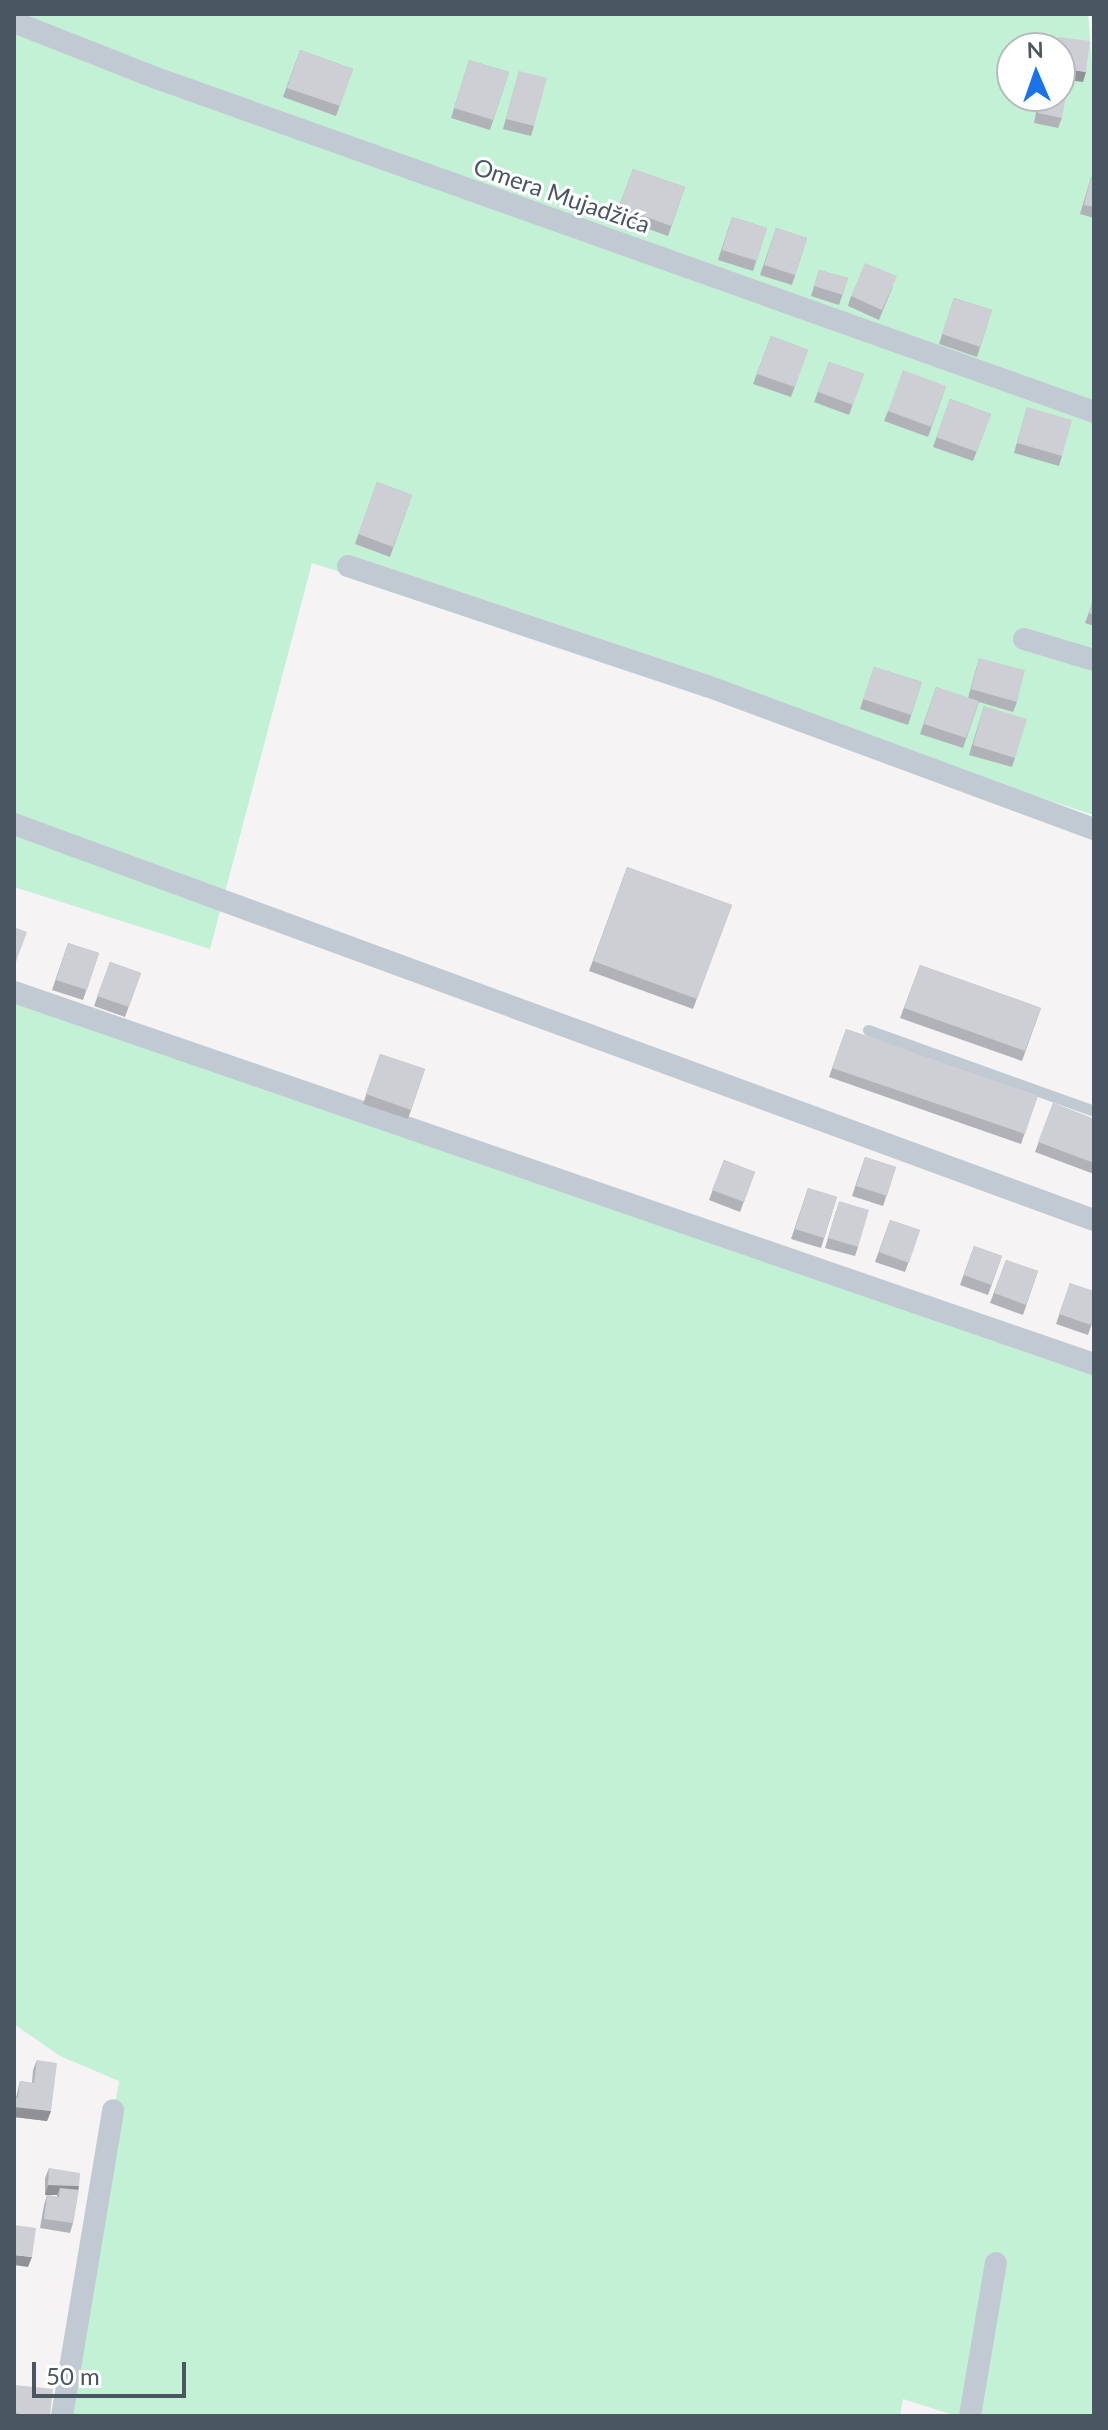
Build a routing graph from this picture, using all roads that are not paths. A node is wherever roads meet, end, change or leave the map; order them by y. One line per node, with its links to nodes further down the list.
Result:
1 (14, 22): 2 (street, Omera Mujadžića)
2 (1094, 412)
3 (348, 566): 7 (street)
4 (1024, 639): 5 (street)
5 (1094, 660)
6 (14, 824): 11 (street)
7 (1094, 829)
8 (14, 992): 12 (street)
9 (868, 1030): 10 (lane)
10 (1094, 1111)
11 (1094, 1220)
12 (1094, 1364)
13 (113, 2110): 15 (street)
14 (996, 2263): 16 (street)
15 (62, 2416)
16 (970, 2416)

